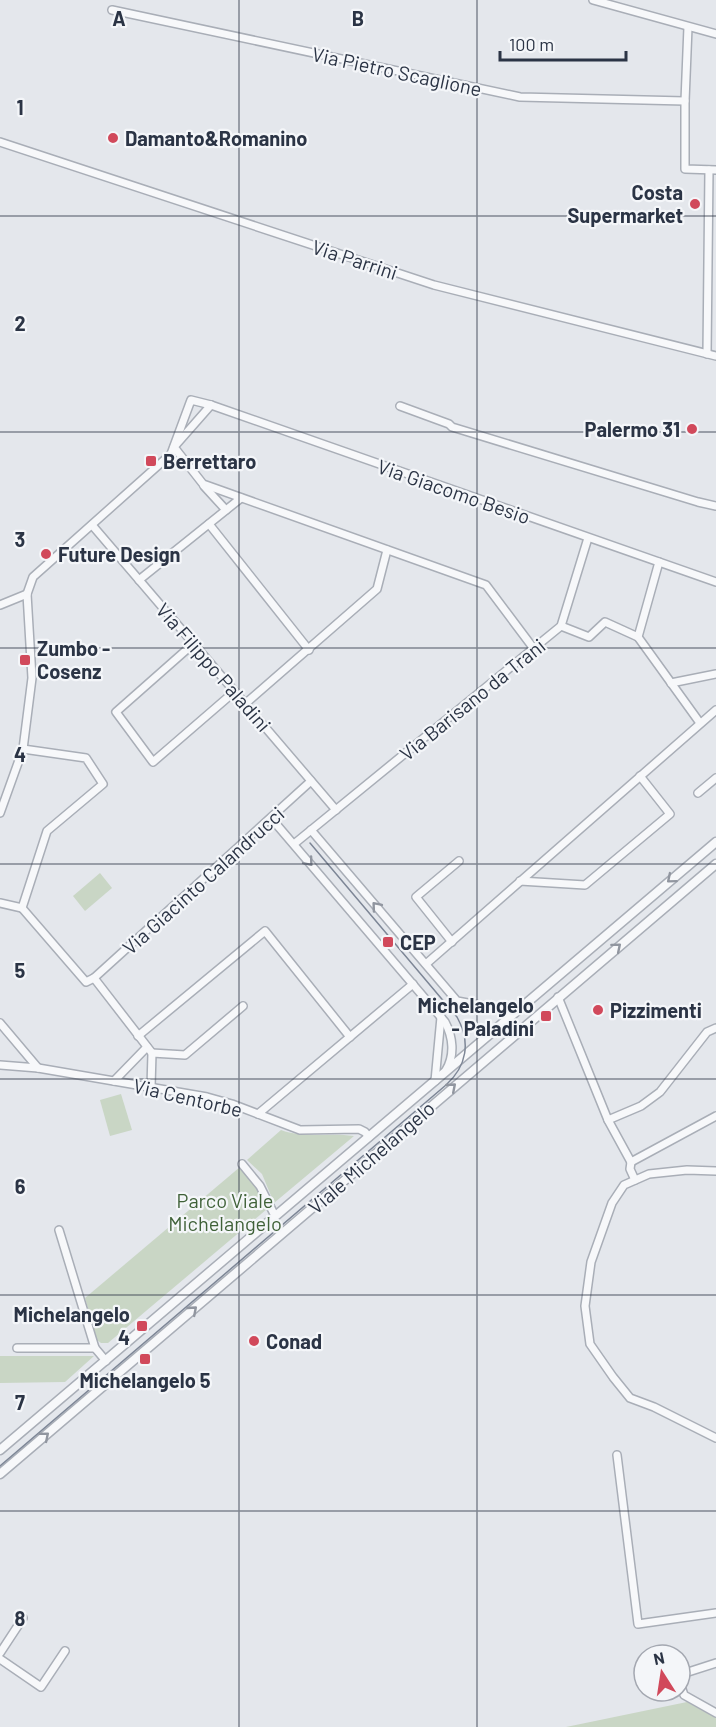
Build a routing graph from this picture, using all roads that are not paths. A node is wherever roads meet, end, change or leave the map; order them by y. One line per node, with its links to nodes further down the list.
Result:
1 (593, 0): 3 (street)
2 (112, 10): 5 (street, Via Pietro Scaglione)
3 (688, 27): 4 (street); 5 (street)
4 (716, 34)
5 (685, 101): 7 (street)
6 (0, 142): 8 (street, Via Parrini)
7 (713, 170): 8 (street)
8 (707, 354): 9 (street, Via Parrini)
9 (716, 356)
10 (212, 405): 12 (street); 12 (street, Via Giacomo Besio); 19 (street, Via Giacomo Besio)
11 (400, 406): 15 (street)
12 (174, 447): 13 (street); 18 (street)
13 (203, 484): 14 (street); 16 (street)
14 (241, 498): 16 (street); 20 (street)
15 (716, 506)
16 (226, 510): 17 (street)
17 (209, 524): 22 (street); 30 (street)
18 (92, 525): 22 (street, Via Filippo Paladini); 24 (street)
19 (588, 538): 21 (street, Via Giacomo Besio); 26 (street, Via Barisano da Trani)
20 (387, 550): 29 (street); 30 (street)
21 (659, 562): 23 (street, Via Giacomo Besio); 27 (street)
22 (139, 580): 28 (street, Via Filippo Paladini)
23 (716, 582)
24 (27, 594): 25 (street); 37 (street)
25 (0, 605)
26 (561, 626): 27 (street); 29 (street, Via Barisano da Trani)
27 (638, 637): 32 (street)
28 (194, 644): 33 (street, Via Filippo Paladini); 33 (street)
29 (534, 648): 42 (street, Via Barisano da Trani)
30 (309, 650): 34 (street)
31 (716, 674): 32 (street)
32 (670, 683): 36 (street)
33 (234, 692): 34 (street, Via Filippo Paladini)
34 (245, 704): 40 (street, Via Filippo Paladini)
35 (716, 710): 36 (street)
36 (700, 723): 38 (street)
37 (23, 749): 43 (street); 52 (street)
38 (640, 776): 50 (street); 50 (street)
39 (716, 778): 41 (street)
40 (311, 781): 42 (street, Via Filippo Paladini); 44 (street, Via Giacinto Calandrucci)
41 (698, 793)
42 (336, 810): 45 (street, Via Barisano da Trani)
43 (0, 813)
44 (271, 818): 47 (street); 57 (street, Via Giacinto Calandrucci)
45 (311, 830): 47 (street, Via Barisano da Trani); 56 (street, one-way to 45)
46 (716, 842): 54 (street, Viale Michelangelo, one-way to 54)
47 (294, 844): 58 (street, one-way to 58)
48 (459, 861): 53 (street)
49 (716, 864): 55 (street, Viale Michelangelo, one-way to 49)
50 (520, 881): 53 (street)
51 (1, 905): 52 (street)
52 (22, 908): 57 (street)
53 (452, 942): 56 (street)
54 (588, 950): 55 (street); 61 (street, Viale Michelangelo)
55 (598, 963): 59 (street, Viale Michelangelo)
56 (426, 964): 61 (street)
57 (94, 978): 65 (street)
58 (413, 984): 62 (street); 66 (street)
59 (558, 997): 76 (street); 90 (street, Viale Michelangelo, one-way to 59)
60 (243, 1006): 67 (street)
61 (516, 1012): 70 (street, Viale Michelangelo)
62 (441, 1017): 70 (street); 72 (street)
63 (0, 1023): 69 (street)
64 (716, 1028): 76 (street)
65 (138, 1036): 66 (street); 67 (street)
66 (350, 1037): 74 (street)
67 (149, 1050): 71 (street); 73 (street)
68 (0, 1065): 69 (street, Via Centorbe)
69 (38, 1068): 71 (street, Via Centorbe)
70 (443, 1074): 72 (street, Viale Michelangelo)
71 (114, 1081): 73 (street, Via Centorbe)
72 (435, 1082): 77 (street, Viale Michelangelo)
73 (151, 1088): 74 (street, Via Centorbe)
74 (258, 1114): 77 (street, Via Centorbe)
75 (716, 1116): 78 (street)
76 (608, 1120): 78 (street)
77 (369, 1137): 82 (street, Viale Michelangelo)
78 (631, 1162): 81 (street)
79 (242, 1164): 82 (street)
80 (716, 1171): 81 (street)
81 (635, 1180): 87 (street)
82 (275, 1216): 86 (street, Viale Michelangelo)
83 (59, 1230): 85 (street)
84 (17, 1348): 85 (street)
85 (94, 1348): 86 (street)
86 (106, 1360): 88 (street, Viale Michelangelo)
87 (716, 1438)
88 (0, 1450)
89 (617, 1455): 91 (street)
90 (0, 1474)
91 (716, 1613)
92 (23, 1618): 94 (street)
93 (65, 1651): 95 (street)
94 (0, 1653)
95 (0, 1659)
96 (716, 1663): 97 (street)
97 (716, 1713)

